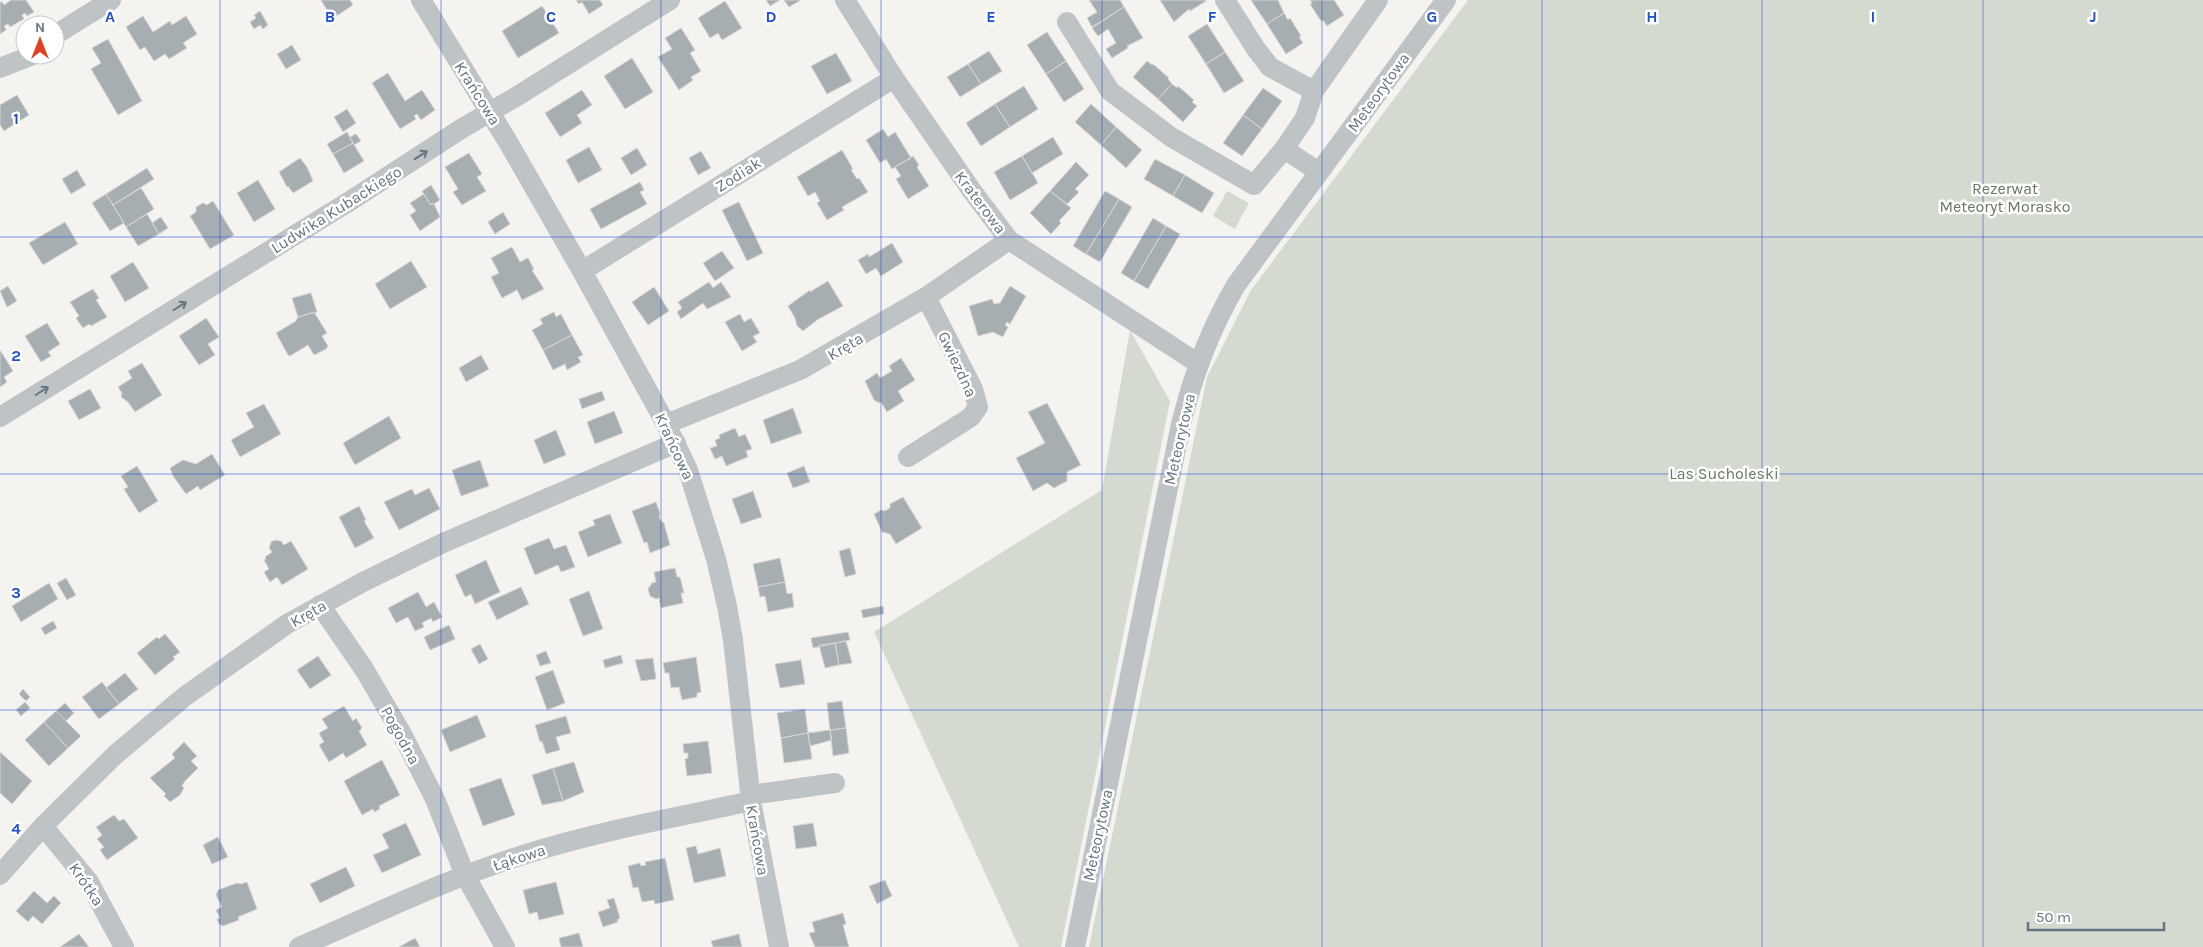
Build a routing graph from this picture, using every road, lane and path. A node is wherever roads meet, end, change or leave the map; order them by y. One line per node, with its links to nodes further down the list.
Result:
1 (111, 0): 9 (street)
2 (420, 0): 14 (street, Krańcowa)
3 (670, 0): 14 (street, Ludwika Kubackiego)
4 (845, 0): 12 (street, Kraterowa)
5 (1225, 0): 13 (street)
6 (1378, 0): 13 (street)
7 (1446, 0): 16 (street, Meteorytowa)
8 (1066, 22): 15 (street)
9 (65, 29)
10 (15, 62): 11 (street)
11 (0, 68)
12 (894, 78): 17 (street, Kraterowa); 18 (street, Zodiak)
13 (1314, 91): 15 (street)
14 (490, 112): 18 (street, Krańcowa); 21 (street, Ludwika Kubackiego, one-way to 14)
15 (1284, 149): 16 (street)
16 (1319, 172): 20 (street, Meteorytowa)
17 (1009, 240): 19 (street, Kręta); 20 (street, Kraterowa)
18 (582, 271): 22 (street, Krańcowa)
19 (926, 298): 22 (street, Kręta); 24 (street, Gwiezdna)
20 (1199, 364): 35 (street, Meteorytowa)
21 (0, 417)
22 (666, 424): 23 (street, Krańcowa)
23 (676, 443): 25 (street, Kręta); 27 (street, Krańcowa)
24 (908, 458)
25 (320, 605): 28 (street, Kręta); 29 (street, Pogodna)
26 (836, 783): 27 (street, Łąkowa)
27 (750, 798): 29 (street, Łąkowa); 34 (street, Krańcowa)
28 (43, 826): 30 (street, Kręta); 31 (street, Krótka)
29 (465, 874): 32 (street, Łąkowa); 33 (street, Pogodna)
30 (0, 875)
31 (124, 947)
32 (299, 947)
33 (505, 947)
34 (779, 947)
35 (1074, 947)

